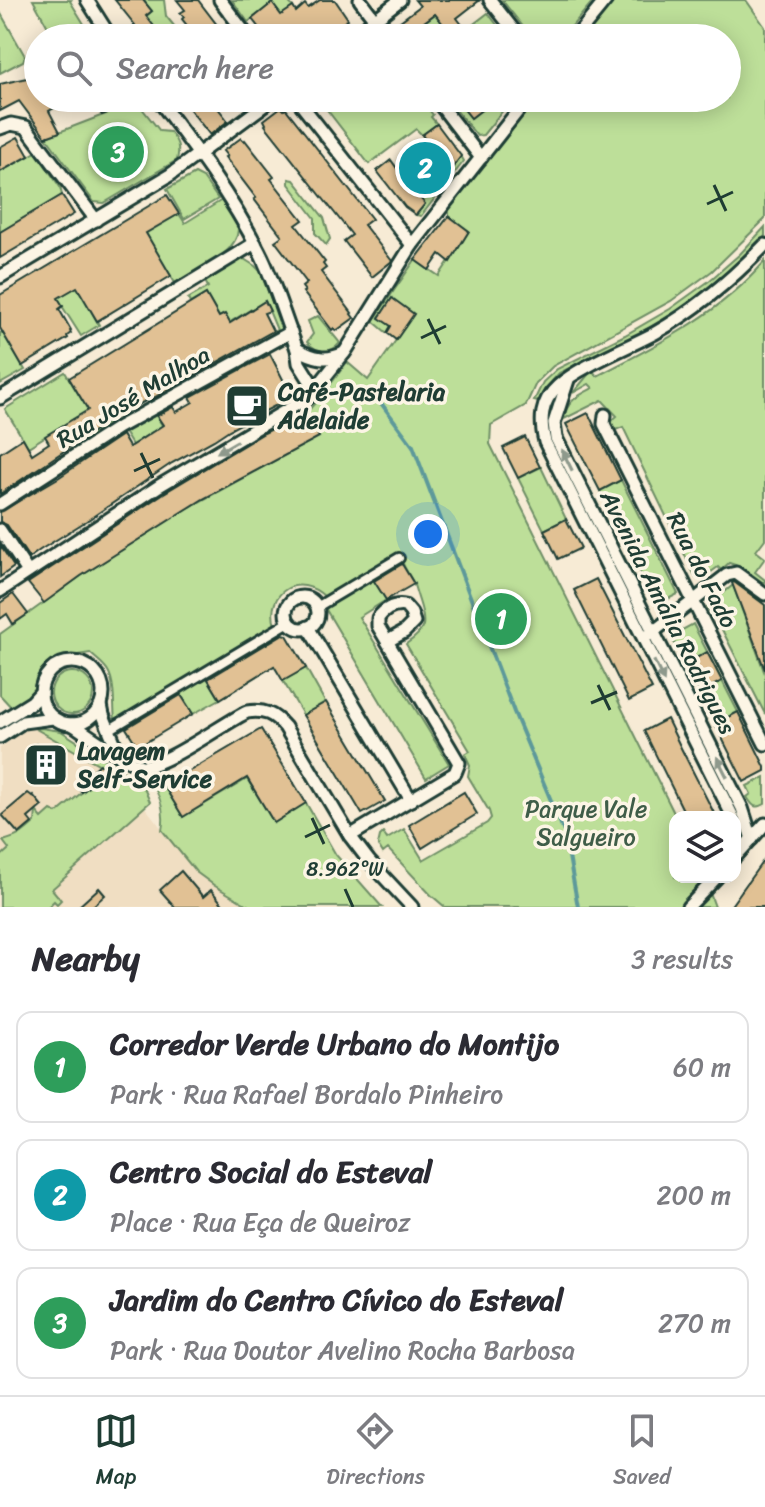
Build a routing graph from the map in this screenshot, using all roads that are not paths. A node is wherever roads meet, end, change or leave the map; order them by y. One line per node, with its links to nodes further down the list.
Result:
1 (87, 0): 8 (street)
2 (220, 0): 9 (street)
3 (360, 0): 7 (street)
4 (400, 0): 7 (street)
5 (490, 0): 12 (street)
6 (606, 0): 13 (street)
7 (375, 20): 10 (street); 11 (street)
8 (102, 24)
9 (238, 24)
10 (370, 24)
11 (378, 24)
12 (509, 24)
13 (586, 24)
14 (168, 112): 20 (street)
15 (256, 112): 20 (street)
16 (307, 112): 24 (street)
17 (446, 112): 21 (street)
18 (517, 112): 21 (street)
19 (0, 128): 22 (street)
20 (200, 155): 22 (street); 23 (street)
21 (481, 158): 24 (street)
22 (96, 220): 26 (street)
23 (255, 243): 27 (street); 31 (street)
24 (412, 245): 29 (street)
25 (765, 245): 43 (street, Avenida Amália Rodrigues)
26 (0, 277)
27 (291, 332): 28 (street); 33 (street, Rua José Malhoa)
28 (297, 349): 29 (street); 30 (street)
29 (345, 352): 30 (street)
30 (316, 390): 36 (street, one-way to 36)
31 (0, 398)
32 (605, 415): 39 (street, Rua do Fado)
33 (0, 504)
34 (0, 530): 36 (street)
35 (399, 558): 40 (street)
36 (28, 572): 37 (street)
37 (0, 591)
38 (765, 594): 39 (street)
39 (693, 602): 43 (street); 53 (street, Rua do Fado)
40 (317, 607): 41 (street); 42 (street)
41 (289, 622): 42 (street); 51 (street)
42 (308, 627): 55 (street)
43 (649, 635): 46 (street, Avenida Amália Rodrigues)
44 (388, 641): 55 (street)
45 (41, 692): 47 (street); 48 (street); 49 (street)
46 (680, 699): 56 (street, Avenida Amália Rodrigues); 60 (street, Avenida Amália Rodrigues, one-way to 46)
47 (101, 705): 50 (street); 54 (street)
48 (53, 718): 50 (street); 52 (street)
49 (0, 722)
50 (72, 724): 54 (street)
51 (112, 728)
52 (0, 737)
53 (765, 744)
54 (120, 755): 59 (street)
55 (411, 800): 59 (street)
56 (731, 811)
57 (765, 824): 60 (street)
58 (741, 826): 60 (street, Avenida Amália Rodrigues)
59 (350, 836): 63 (street)
60 (752, 839): 61 (street)
61 (741, 851)
62 (711, 883): 64 (street)
63 (412, 907)
64 (688, 907)

